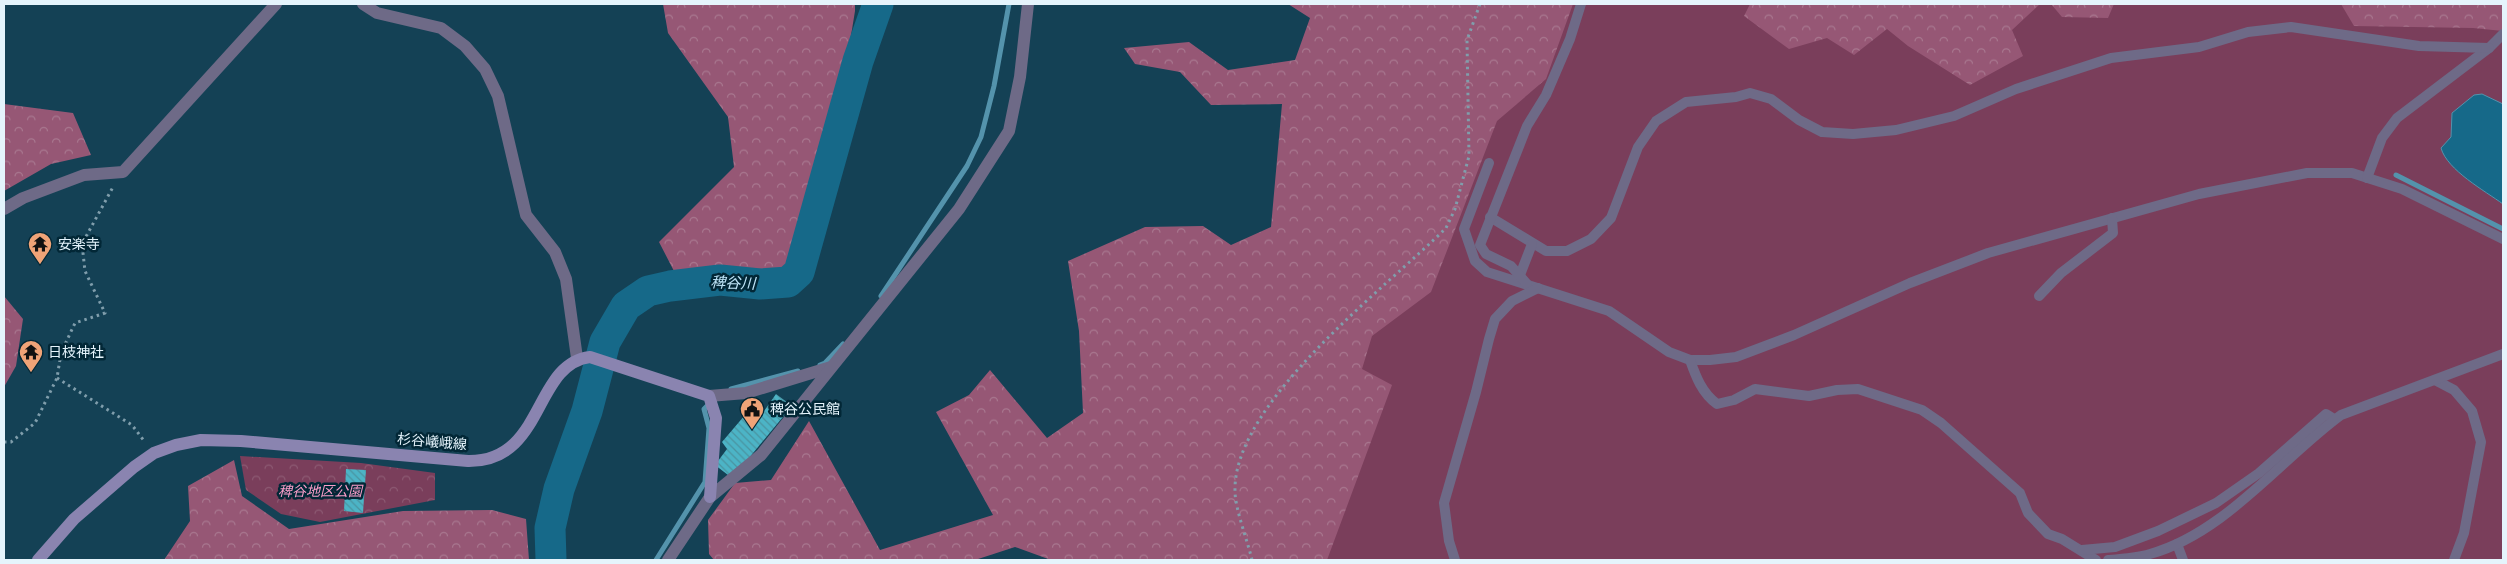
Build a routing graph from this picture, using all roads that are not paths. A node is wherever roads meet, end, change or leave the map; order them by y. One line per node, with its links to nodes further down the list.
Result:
1 (276, 4): 9 (street)
2 (363, 4): 18 (street)
3 (1028, 4): 20 (street)
4 (1581, 4): 10 (lane)
5 (2503, 34): 6 (lane)
6 (2489, 48): 8 (lane); 13 (lane)
7 (1489, 164): 15 (lane)
8 (2367, 178): 11 (lane); 12 (lane)
9 (4, 209)
10 (1490, 217): 13 (lane); 14 (lane)
11 (2112, 218): 16 (lane); 19 (lane)
12 (2503, 239)
13 (1532, 244): 14 (lane)
14 (1520, 275): 15 (lane)
15 (1532, 286): 19 (lane); 29 (lane)
16 (2039, 296)
17 (2503, 354): 21 (lane)
18 (584, 358): 22 (main road); 27 (main road, 杉谷嶬峨線)
19 (1690, 360): 26 (lane)
20 (831, 367): 22 (street); 24 (street)
21 (2435, 380): 23 (lane); 33 (lane)
22 (709, 396): 24 (main road)
23 (2334, 420): 25 (lane); 26 (lane)
24 (710, 498): 28 (street)
25 (2177, 544): 31 (lane); 32 (lane)
26 (2082, 550): 30 (lane)
27 (38, 560)
28 (668, 560)
29 (1456, 560)
30 (2096, 560)
31 (2108, 560)
32 (2183, 560)
33 (2454, 560)

